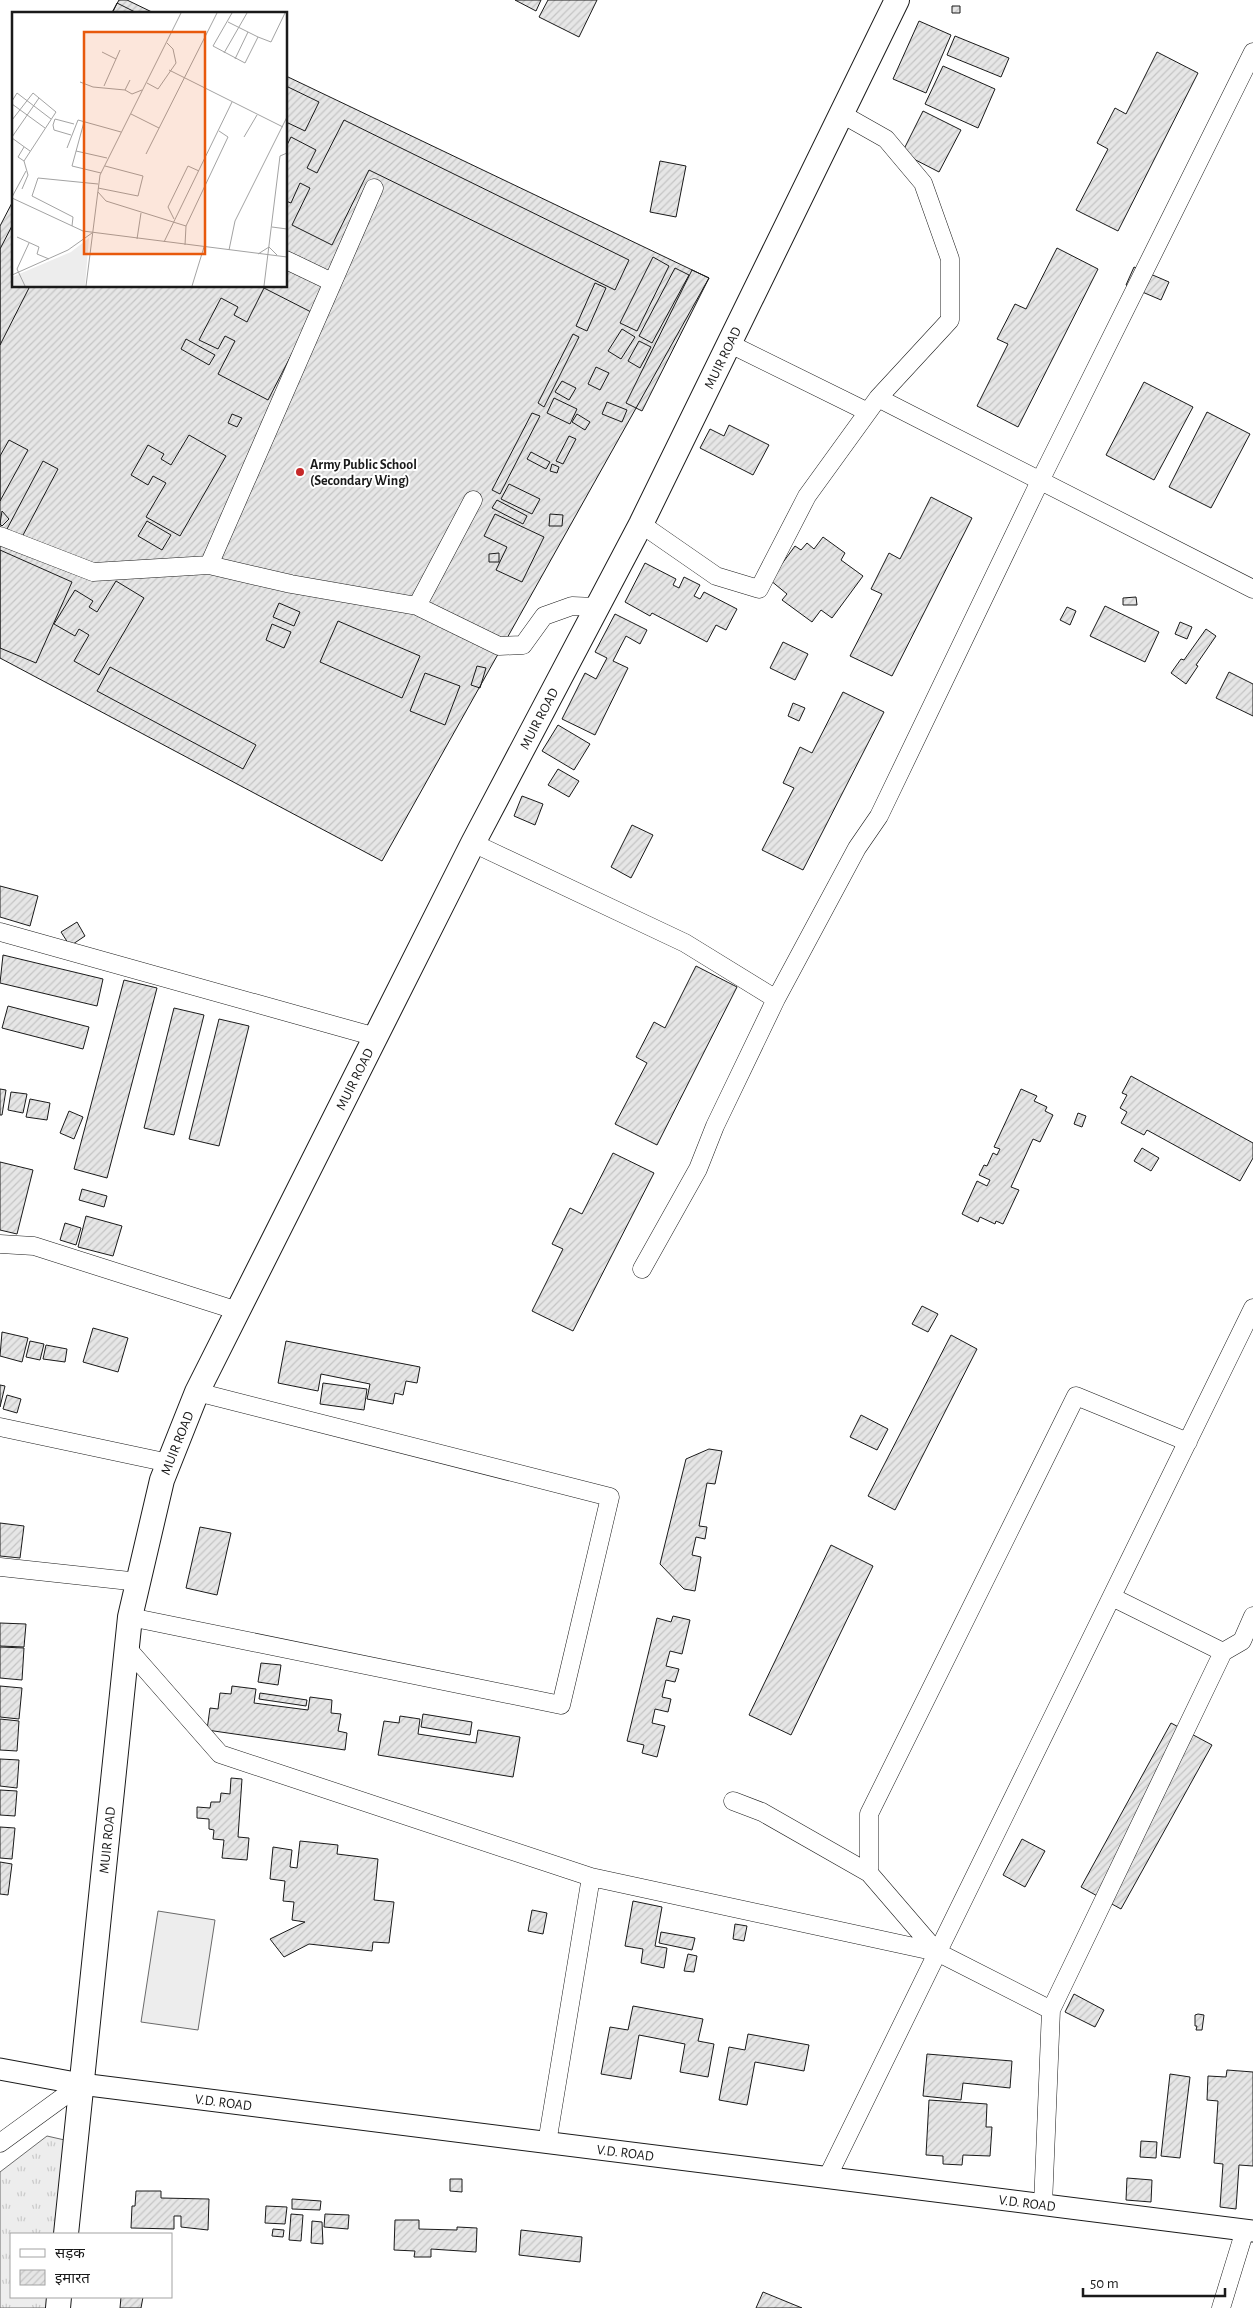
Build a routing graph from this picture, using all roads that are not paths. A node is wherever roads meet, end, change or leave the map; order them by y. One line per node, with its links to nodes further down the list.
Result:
1 (897, 0): 3 (main road, MUIR ROAD)
2 (1253, 52): 9 (street)
3 (840, 113): 7 (main road, MUIR ROAD); 8 (street)
4 (374, 188): 6 (street)
5 (288, 261): 6 (street)
6 (332, 282): 13 (street)
7 (728, 344): 8 (street); 11 (main road, MUIR ROAD)
8 (873, 405): 9 (street); 11 (street)
9 (1040, 481): 14 (street); 19 (street)
10 (473, 500): 15 (street)
11 (641, 524): 16 (main road, MUIR ROAD)
12 (0, 536): 13 (street)
13 (209, 565): 15 (street)
14 (1253, 589)
15 (417, 606): 16 (street)
16 (597, 607): 17 (main road, MUIR ROAD)
17 (473, 843): 19 (street); 20 (main road, MUIR ROAD)
18 (0, 934): 20 (street)
19 (776, 999): 22 (street)
20 (376, 1037): 24 (main road, MUIR ROAD)
21 (0, 1244): 24 (street)
22 (642, 1269)
23 (1253, 1308): 27 (street)
24 (238, 1311): 25 (main road, MUIR ROAD)
25 (197, 1392): 28 (main road, MUIR ROAD); 33 (street)
26 (0, 1427): 28 (street)
27 (1188, 1442): 31 (street); 37 (street)
28 (169, 1463): 30 (main road, MUIR ROAD)
29 (0, 1567): 30 (street)
30 (139, 1582): 33 (main road, MUIR ROAD)
31 (1112, 1597): 35 (street); 39 (street)
32 (1253, 1616): 35 (street)
33 (130, 1617): 34 (main road, MUIR ROAD)
34 (127, 1648): 38 (street); 42 (main road, MUIR ROAD)
35 (1223, 1652): 40 (street)
36 (733, 1801): 37 (street)
37 (869, 1873): 39 (street)
38 (591, 1878): 39 (street); 44 (street)
39 (937, 1952): 40 (street); 45 (street)
40 (1051, 2010): 46 (street)
41 (0, 2068): 42 (street, V.D. ROAD)
42 (81, 2084): 43 (street); 44 (street, V.D. ROAD); 48 (main road, MUIR ROAD)
43 (0, 2143)
44 (547, 2143): 45 (street, V.D. ROAD)
45 (827, 2178): 46 (street, V.D. ROAD)
46 (1043, 2205): 47 (street, V.D. ROAD)
47 (1249, 2231): 49 (street)
48 (66, 2233)
49 (1221, 2308)

